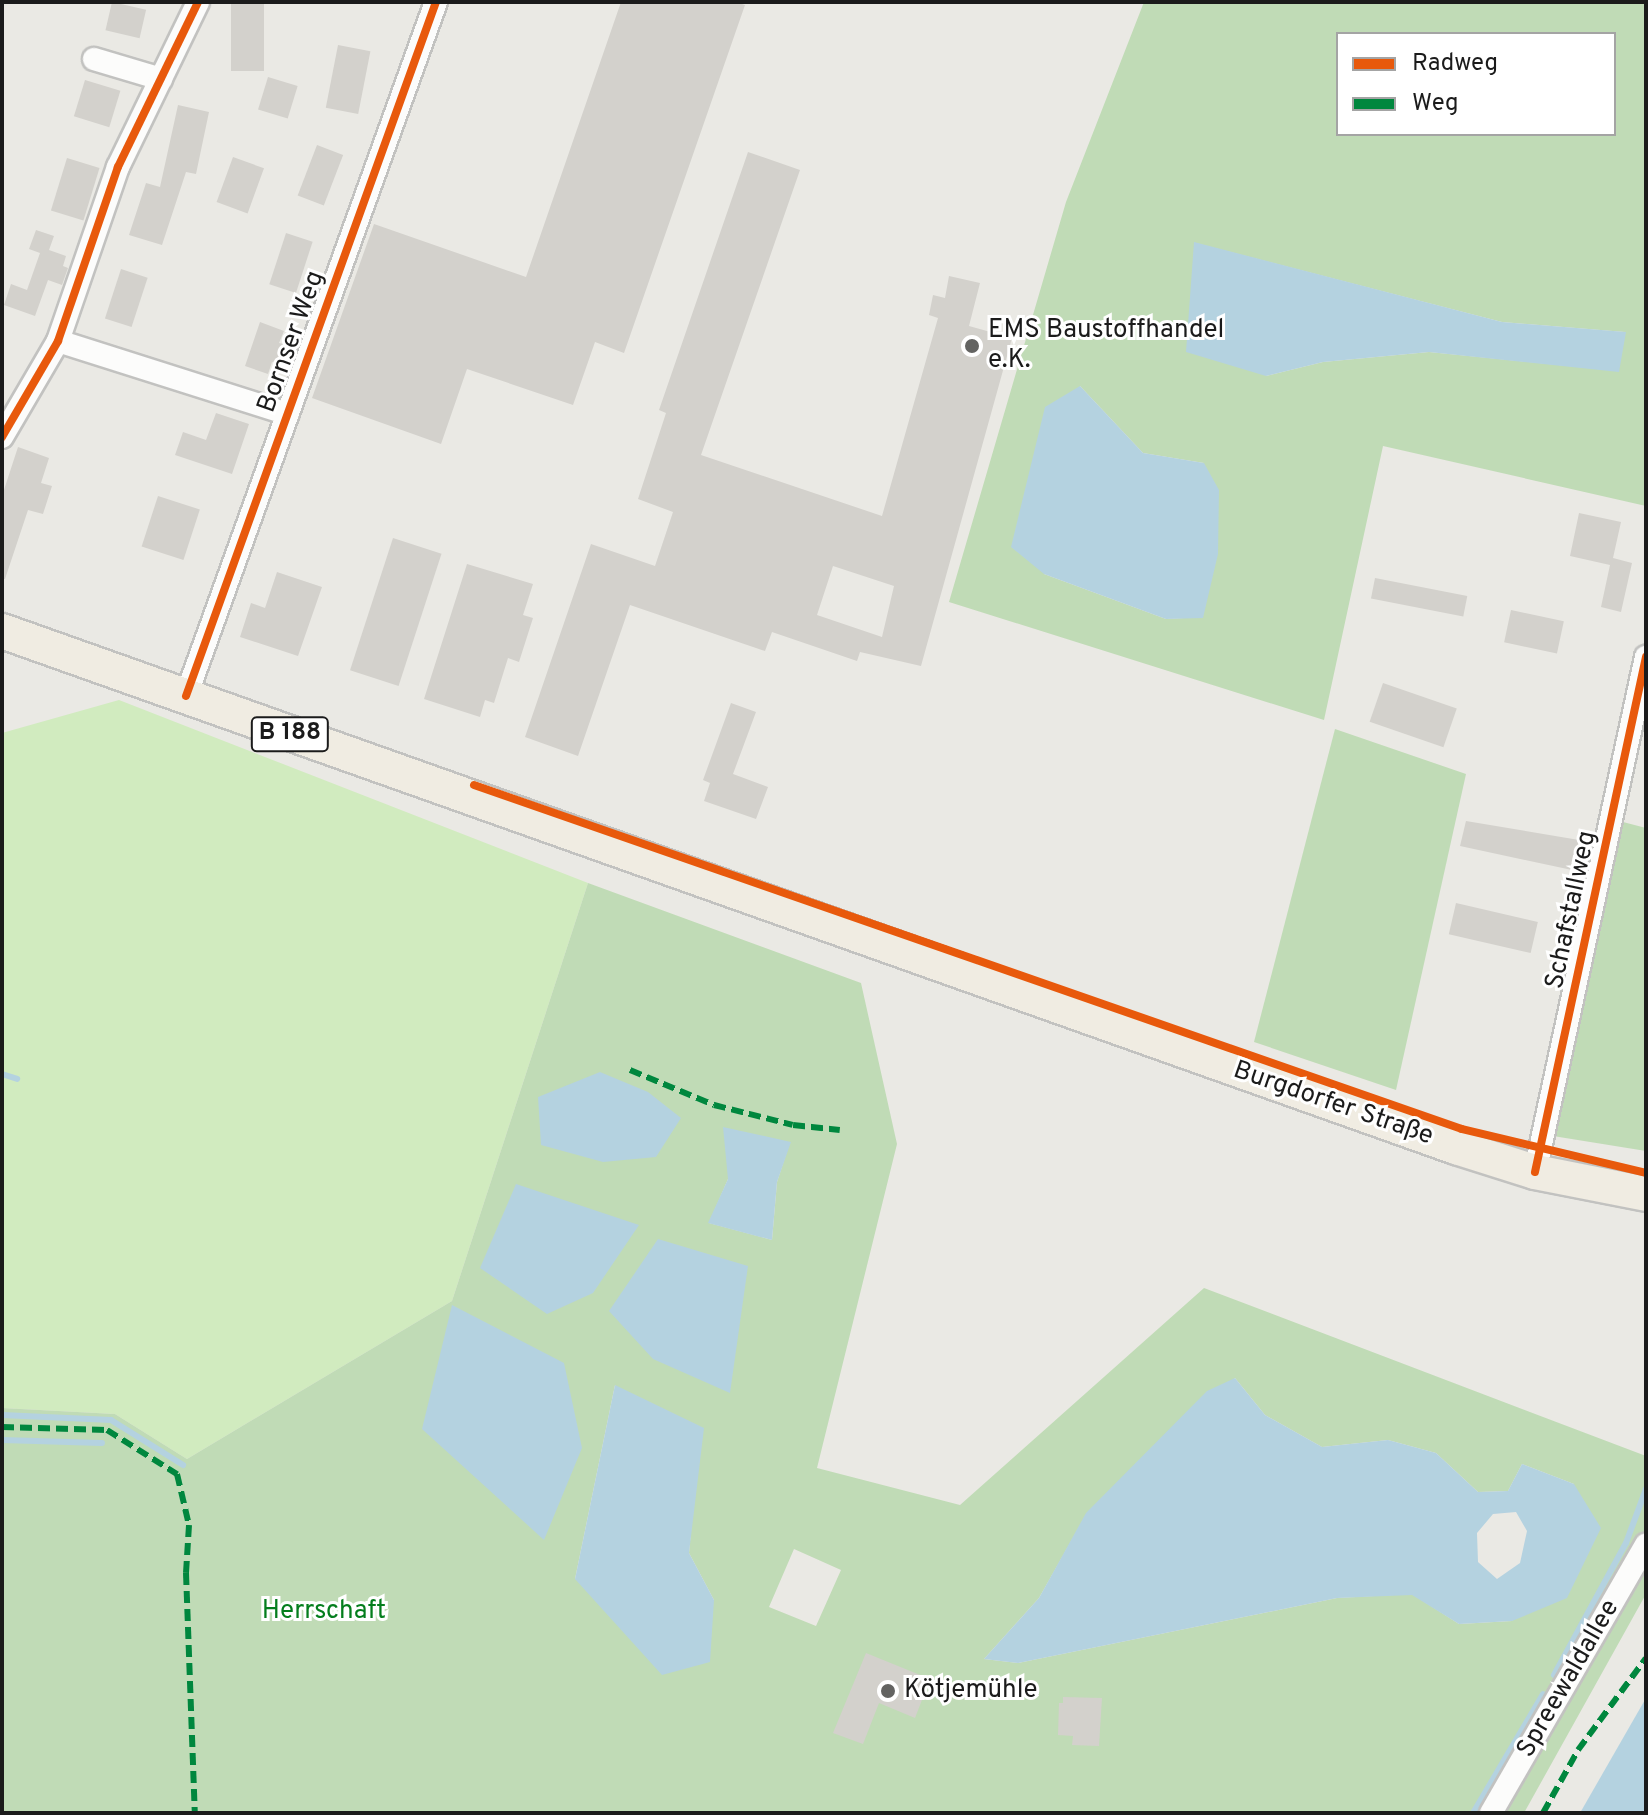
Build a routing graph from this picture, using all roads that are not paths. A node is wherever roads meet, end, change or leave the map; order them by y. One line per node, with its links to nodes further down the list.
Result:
1 (198, 2): 4 (street)
2 (436, 2): 6 (street, Bornser Weg)
3 (94, 59): 4 (street)
4 (161, 79): 5 (street)
5 (58, 341): 6 (street); 7 (street)
6 (288, 414): 10 (street, Bornser Weg)
7 (2, 437)
8 (2, 631): 10 (main road, Burgdorfer Straße / B 188)
9 (1646, 657): 11 (street, Schafstallweg)
10 (186, 696): 11 (main road, Burgdorfer Straße / B 188)
11 (1535, 1172): 12 (main road, B 188)
12 (1646, 1194)
13 (1646, 1544): 14 (street, Spreewaldallee)
14 (1491, 1813)

